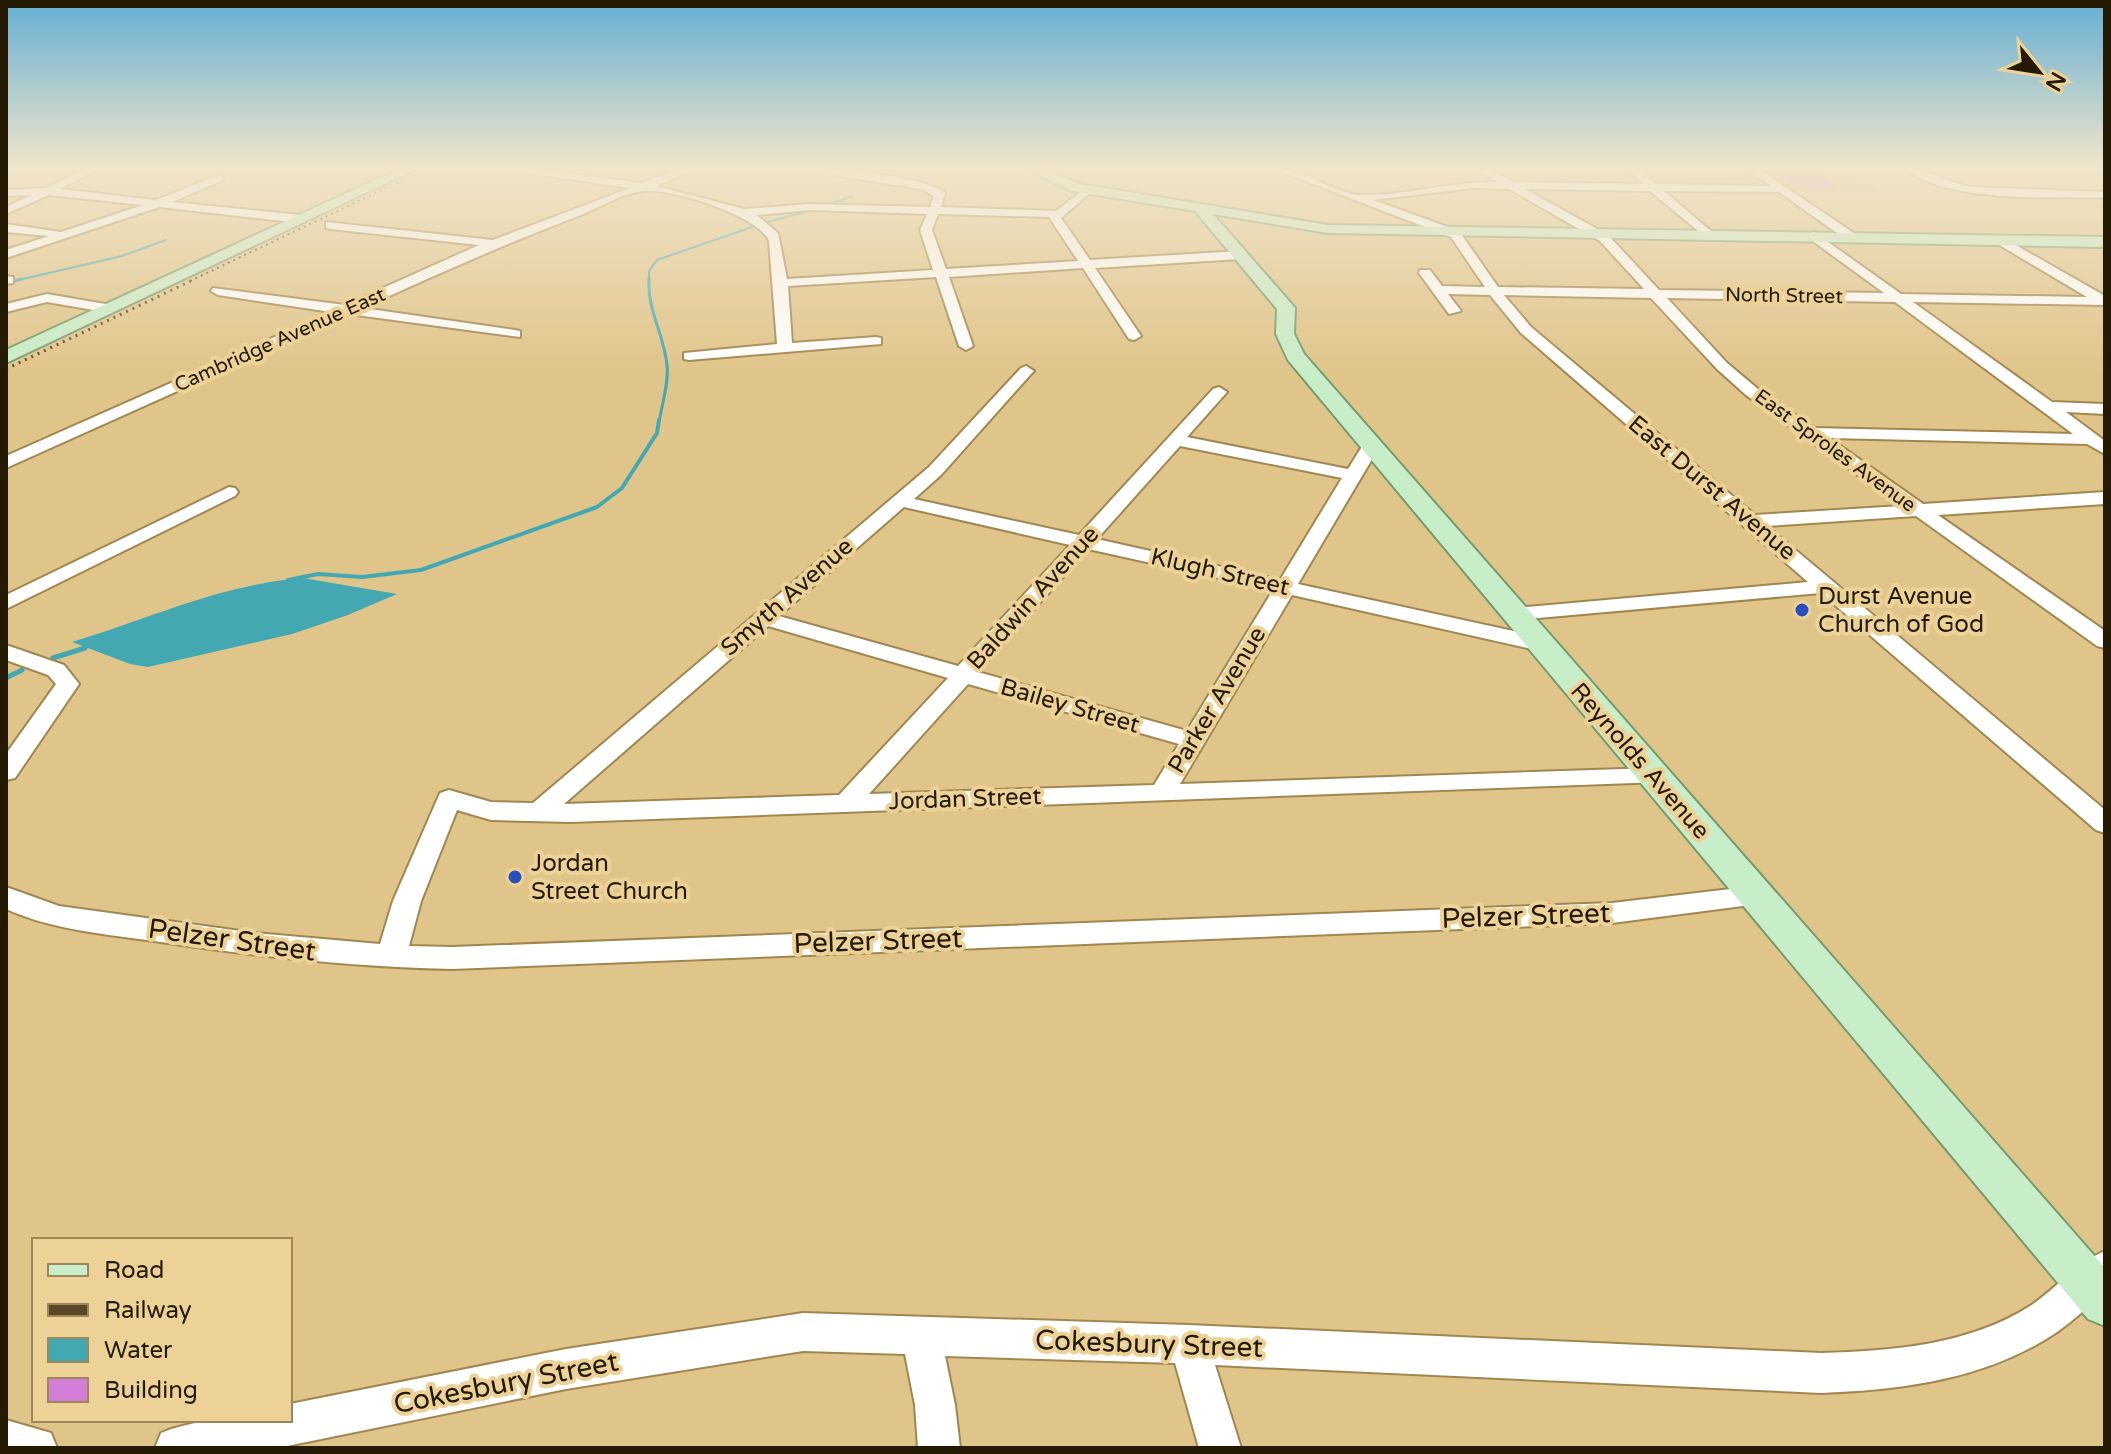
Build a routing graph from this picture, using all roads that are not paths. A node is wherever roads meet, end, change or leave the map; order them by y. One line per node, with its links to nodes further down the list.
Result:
1 (58, 237): 17 (street)
2 (263, 237): 31 (main road)
3 (432, 237): 16 (street)
4 (512, 237): 16 (street, Cambridge Avenue East)
5 (773, 237): 22 (street)
6 (928, 237): 20 (street)
7 (1069, 237): 19 (street)
8 (1224, 237): 18 (main road, Reynolds Avenue)
9 (1458, 237): 25 (street, East Durst Avenue)
10 (1601, 237): 26 (street, East Sproles Avenue)
11 (1815, 237): 27 (street)
12 (1846, 237): 13 (main road)
13 (1851, 237): 14 (main road)
14 (2000, 240): 15 (main road); 29 (street)
15 (2105, 242)
16 (493, 244): 32 (street, Cambridge Avenue East)
17 (6, 254)
18 (1240, 255): 19 (street); 48 (main road, Reynolds Avenue)
19 (1087, 264): 20 (street); 36 (street)
20 (941, 273): 22 (street); 38 (street)
21 (1425, 273): 23 (street)
22 (779, 283): 39 (street)
23 (1441, 290): 25 (street, North Street); 33 (street)
24 (218, 291): 32 (street)
25 (1493, 291): 26 (street, North Street); 56 (street, East Durst Avenue)
26 (1656, 294): 27 (street, North Street); 46 (street, East Sproles Avenue)
27 (1899, 298): 28 (street, North Street); 44 (street)
28 (2075, 301): 29 (street, North Street); 34 (street)
29 (2104, 301)
30 (6, 308): 31 (street)
31 (111, 309): 41 (main road)
32 (348, 309): 35 (street); 50 (street, Cambridge Avenue East)
33 (1454, 311)
34 (2105, 318)
35 (515, 334)
36 (1134, 336)
37 (876, 341): 39 (street)
38 (966, 346)
39 (785, 348): 40 (street)
40 (689, 356)
41 (6, 357)
42 (1026, 371): 54 (street, Smyth Avenue)
43 (1219, 392): 47 (street, Baldwin Avenue)
44 (2048, 407): 45 (street); 49 (street)
45 (2105, 409)
46 (1809, 433): 49 (street); 55 (street, East Sproles Avenue)
47 (1175, 440): 51 (street); 57 (street, Baldwin Avenue)
48 (1372, 444): 51 (street, Parker Avenue); 61 (main road, Reynolds Avenue)
49 (2098, 444)
50 (6, 463)
51 (1352, 475): 59 (street, Parker Avenue)
52 (229, 492): 60 (street)
53 (2105, 498): 55 (street)
54 (900, 501): 57 (street, Klugh Street); 62 (street, Smyth Avenue)
55 (1919, 511): 56 (street); 63 (street, East Sproles Avenue)
56 (1753, 521): 58 (street, East Durst Avenue)
57 (1083, 541): 59 (street, Klugh Street); 66 (street, Baldwin Avenue)
58 (1828, 586): 61 (street); 73 (street, East Durst Avenue)
59 (1285, 587): 64 (street, Klugh Street); 67 (street, Parker Avenue)
60 (6, 603)
61 (1515, 614): 64 (main road, Reynolds Avenue)
62 (762, 618): 66 (street, Bailey Street); 72 (street, Smyth Avenue)
63 (2105, 641)
64 (1541, 644): 69 (main road, Reynolds Avenue)
65 (6, 652): 68 (street)
66 (964, 675): 67 (street, Bailey Street); 71 (street, Baldwin Avenue)
67 (1193, 740): 70 (street, Parker Avenue)
68 (6, 772)
69 (1653, 776): 70 (street, Jordan Street); 74 (main road, Reynolds Avenue)
70 (1162, 792): 71 (street, Jordan Street)
71 (847, 803): 72 (street, Jordan Street)
72 (538, 813): 76 (street, Jordan Street)
73 (2105, 824)
74 (1756, 896): 76 (street, Pelzer Street); 77 (main road, Reynolds Avenue)
75 (6, 897): 76 (street, Pelzer Street)
76 (391, 958)
77 (2099, 1285): 79 (street, Cokesbury Street)
78 (921, 1336): 79 (street, Cokesbury Street); 82 (street, Cokesbury Street); 83 (street)
79 (1189, 1344): 84 (street)
80 (6, 1441): 81 (street)
81 (36, 1448)
82 (176, 1448)
83 (939, 1448)
84 (1220, 1448)

